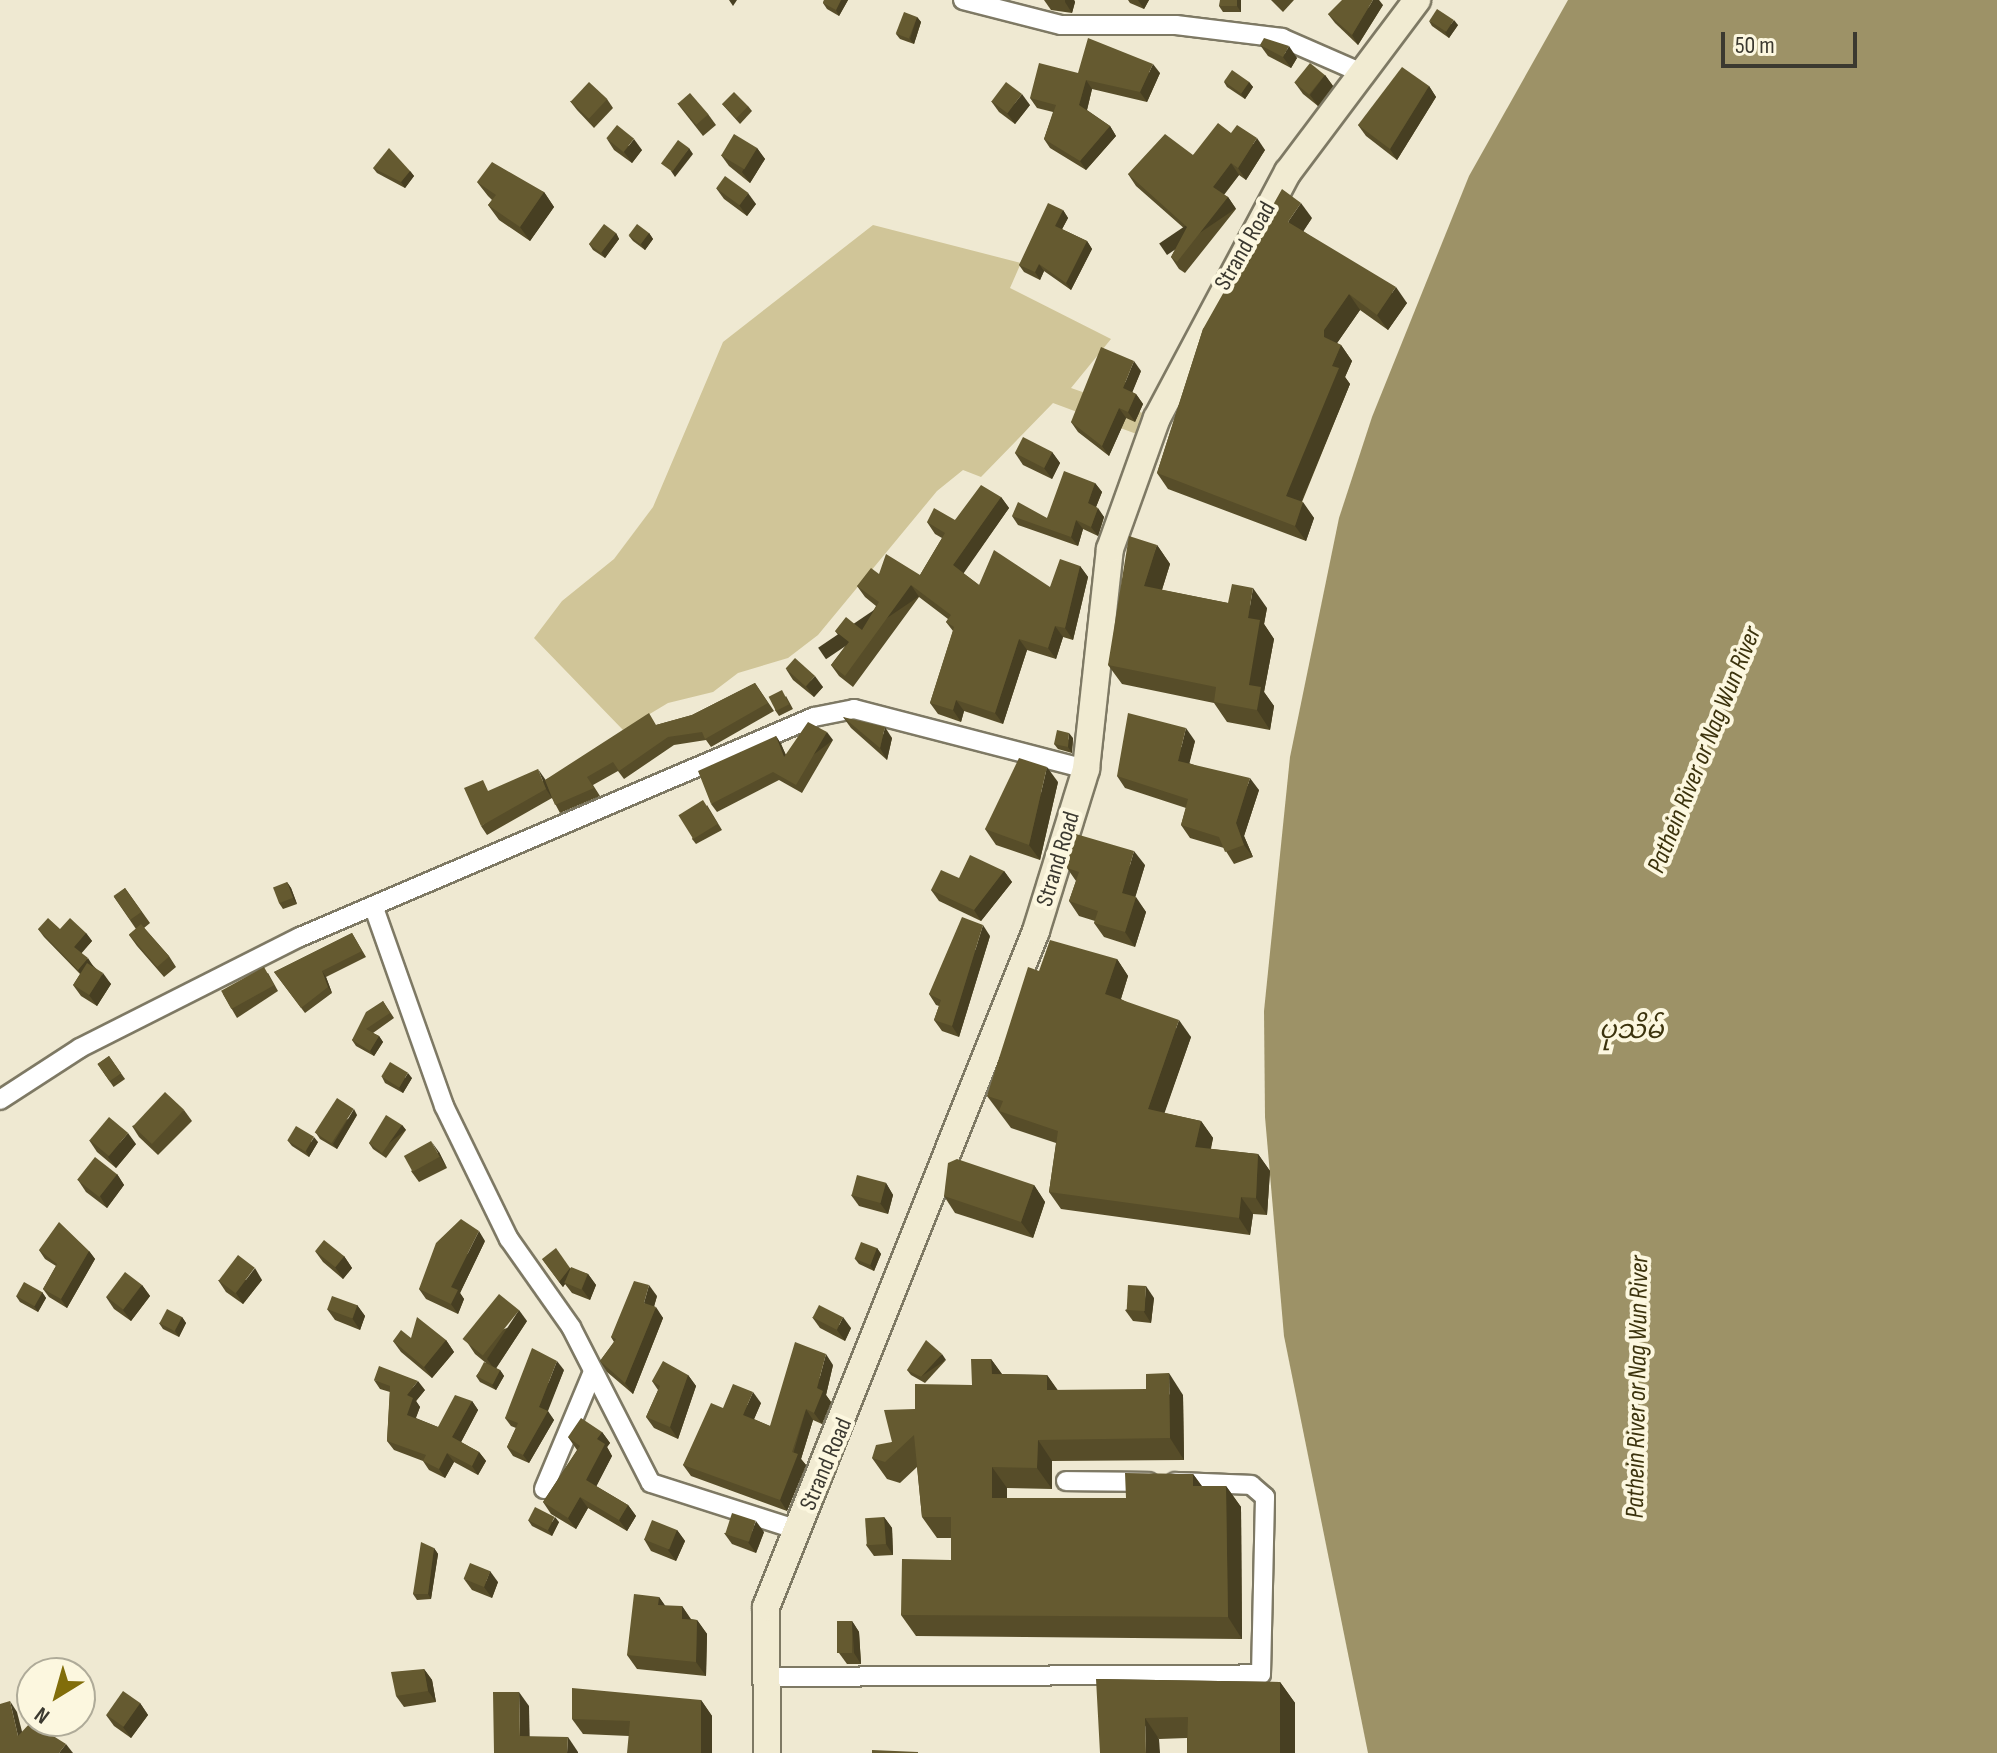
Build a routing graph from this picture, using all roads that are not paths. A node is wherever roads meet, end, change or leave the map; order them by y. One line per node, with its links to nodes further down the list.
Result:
1 (963, 0): 3 (street)
2 (1417, 0): 3 (main road, Strand Road)
3 (1362, 73): 4 (main road, Strand Road)
4 (1086, 769): 5 (street); 10 (main road, Strand Road)
5 (374, 908): 6 (street); 7 (street)
6 (0, 1100)
7 (593, 1372): 9 (street); 10 (street)
8 (1066, 1481): 11 (street)
9 (544, 1489)
10 (798, 1530): 11 (main road, Strand Road)
11 (765, 1677): 12 (main road, Strand Road)
12 (767, 1753)

